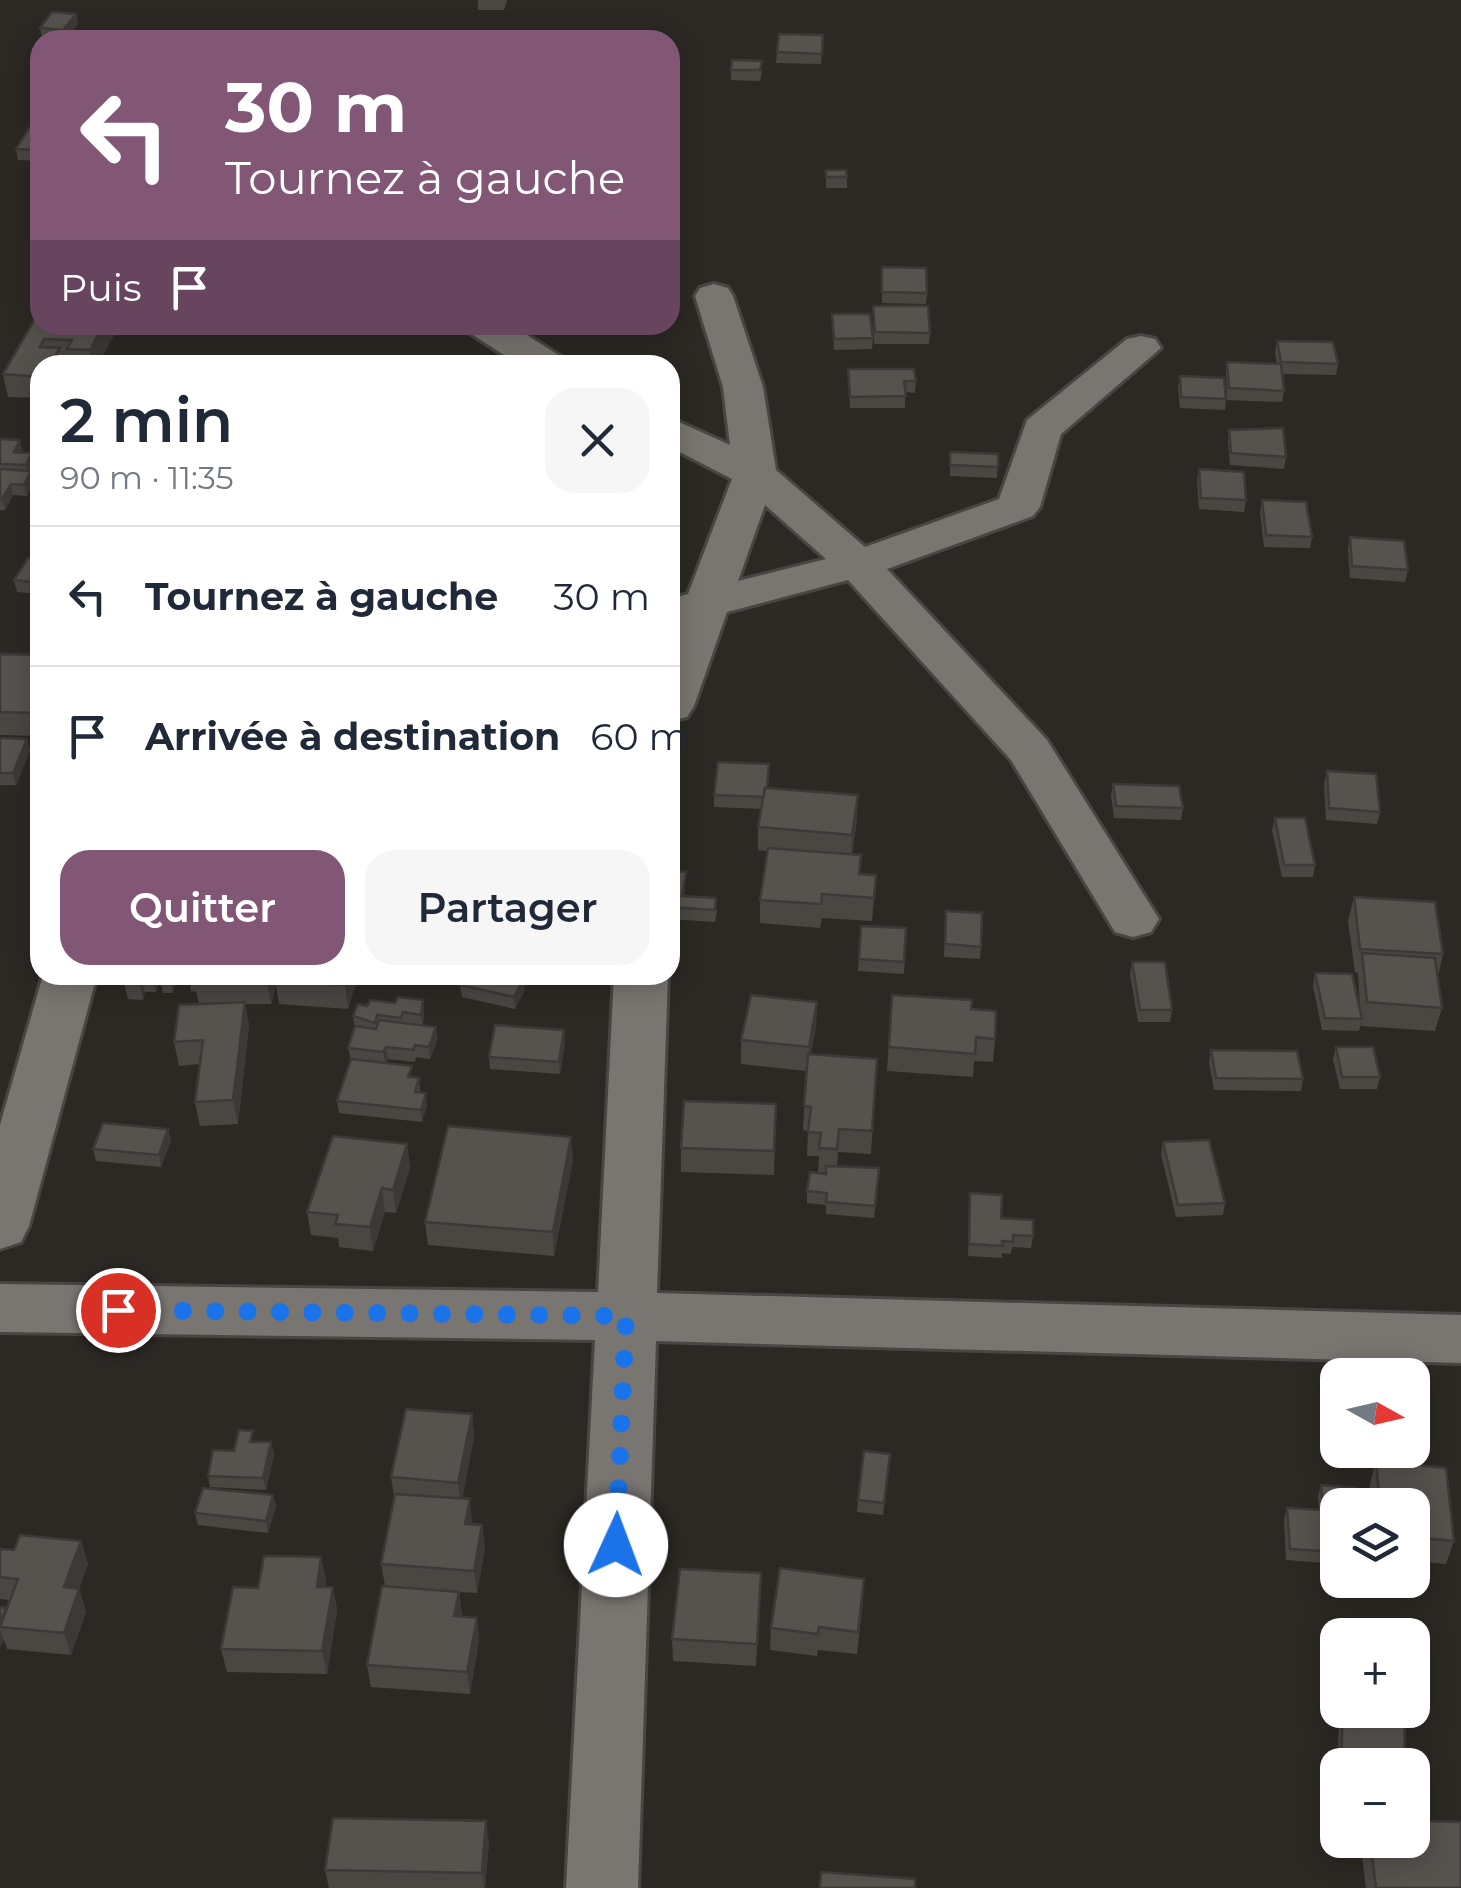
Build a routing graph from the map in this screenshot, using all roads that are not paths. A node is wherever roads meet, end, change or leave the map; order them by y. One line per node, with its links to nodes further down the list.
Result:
1 (714, 296): 6 (street)
2 (500, 335): 4 (street)
3 (1142, 348): 7 (street)
4 (530, 355)
5 (680, 436): 6 (street)
6 (755, 474): 7 (street); 8 (street)
7 (858, 564): 8 (street); 10 (street)
8 (689, 608): 9 (street)
9 (680, 654)
10 (1133, 919)
11 (67, 985): 13 (street)
12 (641, 985): 15 (street)
13 (0, 1226)
14 (0, 1308): 15 (street)
15 (626, 1316): 16 (street); 17 (street)
16 (1461, 1339)
17 (602, 1888)

